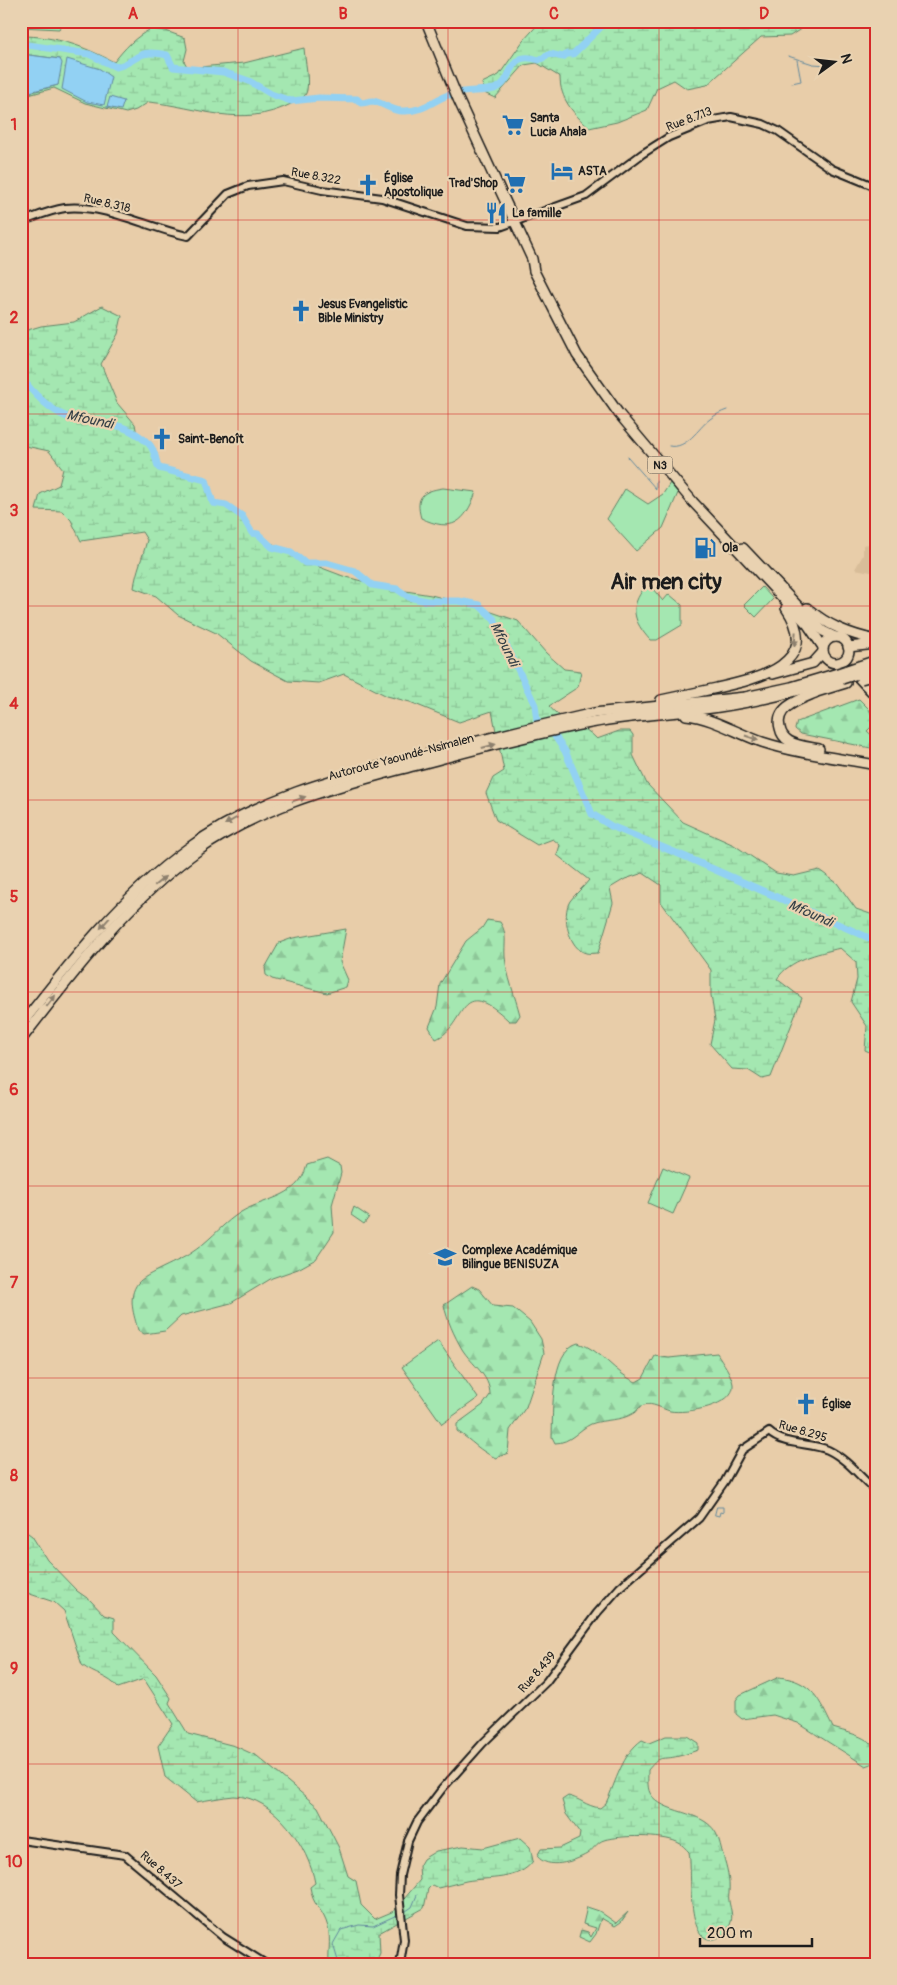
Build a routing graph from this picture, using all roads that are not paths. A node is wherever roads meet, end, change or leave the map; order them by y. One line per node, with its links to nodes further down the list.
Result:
1 (426, 21): 4 (highway, N3)
2 (876, 186): 4 (main road, Rue 8.713)
3 (21, 222): 5 (main road, Rue 8.318)
4 (515, 224): 5 (main road, Rue 8.322); 6 (highway, N3)
5 (188, 236)
6 (768, 579): 7 (highway, N3); 8 (highway); 10 (highway, N3); 15 (highway, one-way to 15)
7 (835, 637): 10 (highway); 11 (highway, N3)
8 (876, 640)
9 (876, 644): 11 (highway)
10 (823, 649): 12 (highway, N3); 15 (highway)
11 (848, 650): 12 (highway); 17 (highway, N3)
12 (837, 663): 19 (highway, N3)
13 (874, 664): 16 (highway, Autoroute Yaoundé-Nsimalen, bridge)
14 (876, 675): 16 (highway, bridge)
15 (763, 676): 21 (highway)
16 (842, 678): 18 (highway); 20 (highway, Autoroute Yaoundé-Nsimalen); 21 (highway, Autoroute Yaoundé-Nsimalen)
17 (876, 687)
18 (815, 693): 20 (highway); 25 (highway)
19 (876, 696)
20 (721, 707): 22 (highway, Autoroute Yaoundé-Nsimalen)
21 (594, 713): 23 (highway, Autoroute Yaoundé-Nsimalen)
22 (640, 716): 23 (highway, Autoroute Yaoundé-Nsimalen); 26 (highway, one-way to 26)
23 (564, 724): 24 (highway, Autoroute Yaoundé-Nsimalen)
24 (527, 732): 27 (highway, Autoroute Yaoundé-Nsimalen, one-way to 27); 28 (highway, Autoroute Yaoundé-Nsimalen, one-way to 24)
25 (876, 759)
26 (876, 765)
27 (21, 1025)
28 (21, 1040)
29 (769, 1432): 30 (main road, Rue 8.295); 33 (main road, Rue 8.439)
30 (876, 1491)
31 (21, 1840): 32 (main road, Rue 8.437)
32 (266, 1964)
33 (400, 1964)

